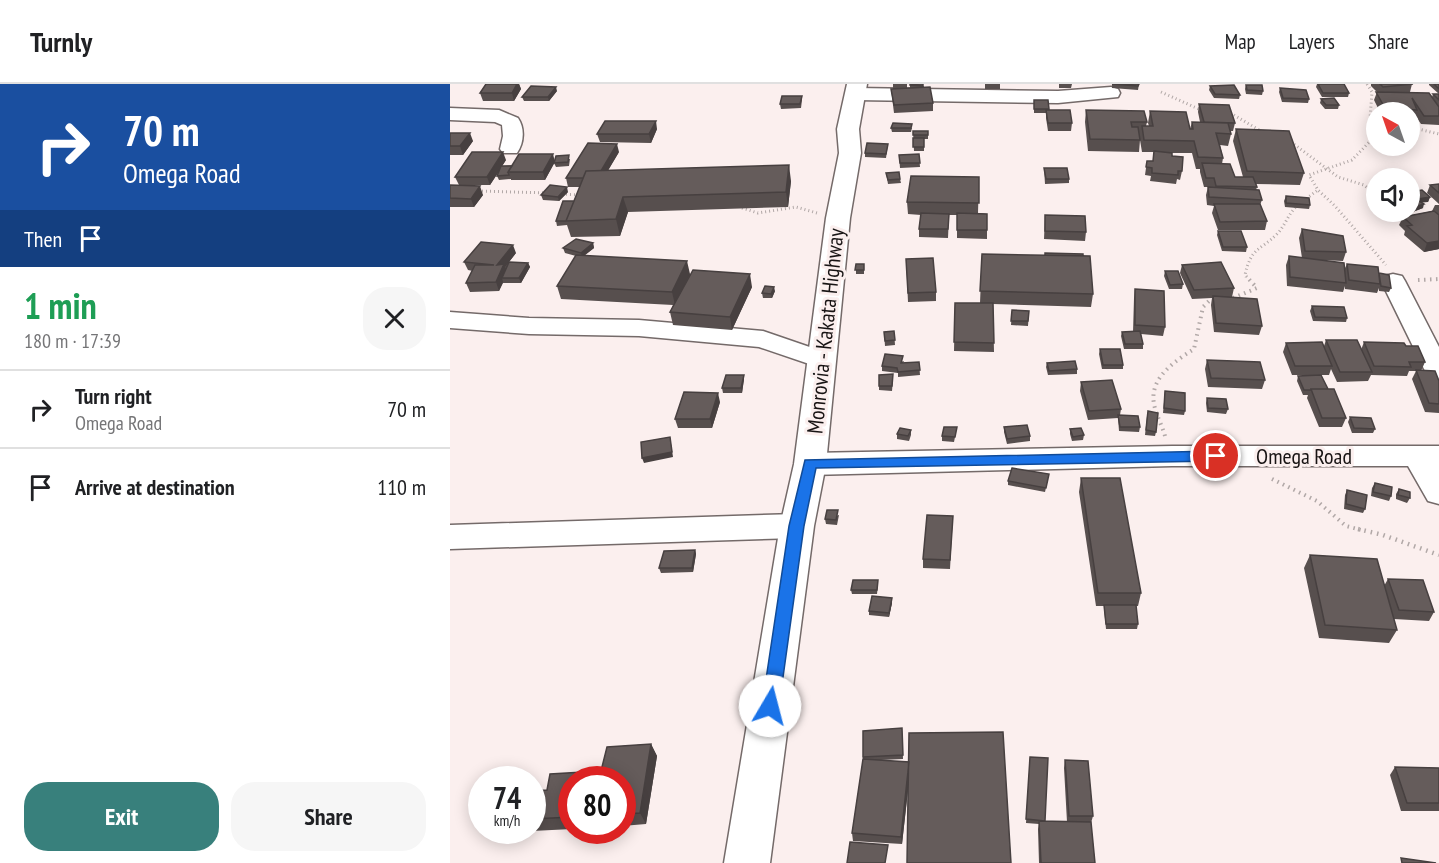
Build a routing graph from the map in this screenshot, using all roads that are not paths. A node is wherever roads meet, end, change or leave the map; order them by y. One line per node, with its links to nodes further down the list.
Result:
1 (856, 89): 2 (street); 7 (highway, Monrovia - Kakata Highway)
2 (1111, 93)
3 (450, 114): 4 (street)
4 (510, 149)
5 (1393, 281): 8 (street)
6 (450, 320): 7 (street)
7 (821, 360): 10 (highway, Monrovia - Kakata Highway)
8 (1439, 374)
9 (1428, 456): 10 (street, Omega Road); 11 (street)
10 (810, 464): 12 (highway, Monrovia - Kakata Highway)
11 (1439, 493)
12 (796, 526): 13 (street); 14 (highway, Monrovia - Kakata Highway)
13 (450, 537)
14 (747, 863)

